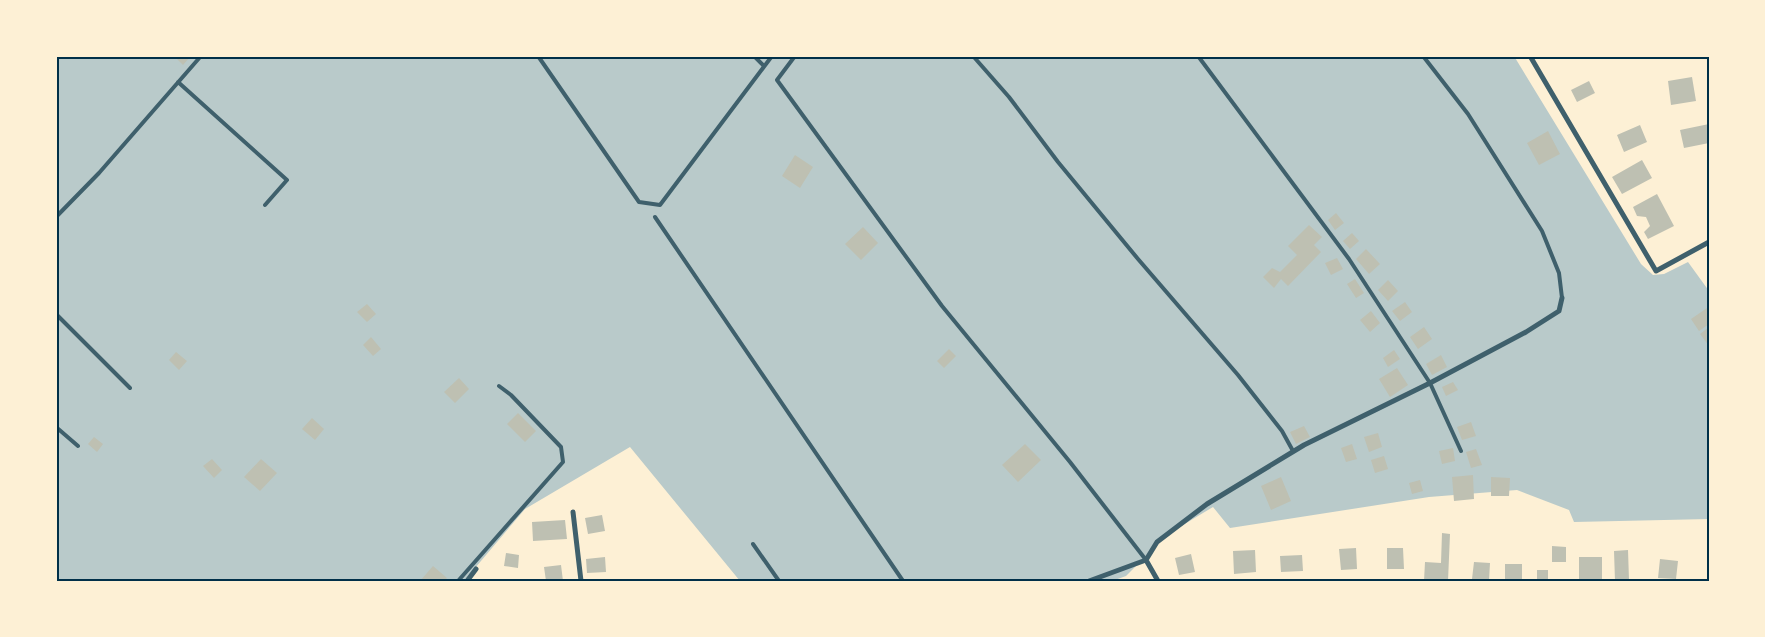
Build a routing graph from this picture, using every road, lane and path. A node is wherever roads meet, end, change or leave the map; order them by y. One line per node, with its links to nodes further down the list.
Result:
1 (202, 56): 11 (lane)
2 (538, 56): 10 (lane)
3 (754, 56): 10 (lane)
4 (772, 56): 10 (lane)
5 (795, 56): 27 (lane)
6 (973, 56): 23 (lane)
7 (1198, 56): 18 (lane)
8 (1423, 56): 16 (lane)
9 (1530, 56): 15 (street)
10 (764, 66)
11 (178, 82): 12 (lane); 13 (lane)
12 (265, 205)
13 (56, 217)
14 (655, 217): 33 (lane)
15 (1709, 242)
16 (1562, 298): 18 (street)
17 (56, 314): 20 (lane)
18 (1430, 383): 23 (street); 24 (lane)
19 (499, 386): 29 (lane)
20 (130, 388)
21 (56, 427): 22 (lane)
22 (78, 446)
23 (1292, 451): 27 (street)
24 (1461, 451)
25 (573, 512): 31 (street)
26 (753, 544): 32 (lane)
27 (1146, 560): 34 (street); 35 (street)
28 (476, 569): 30 (street)
29 (458, 581)
30 (466, 581)
31 (581, 581)
32 (779, 581)
33 (904, 581)
34 (1089, 581)
35 (1158, 581)

